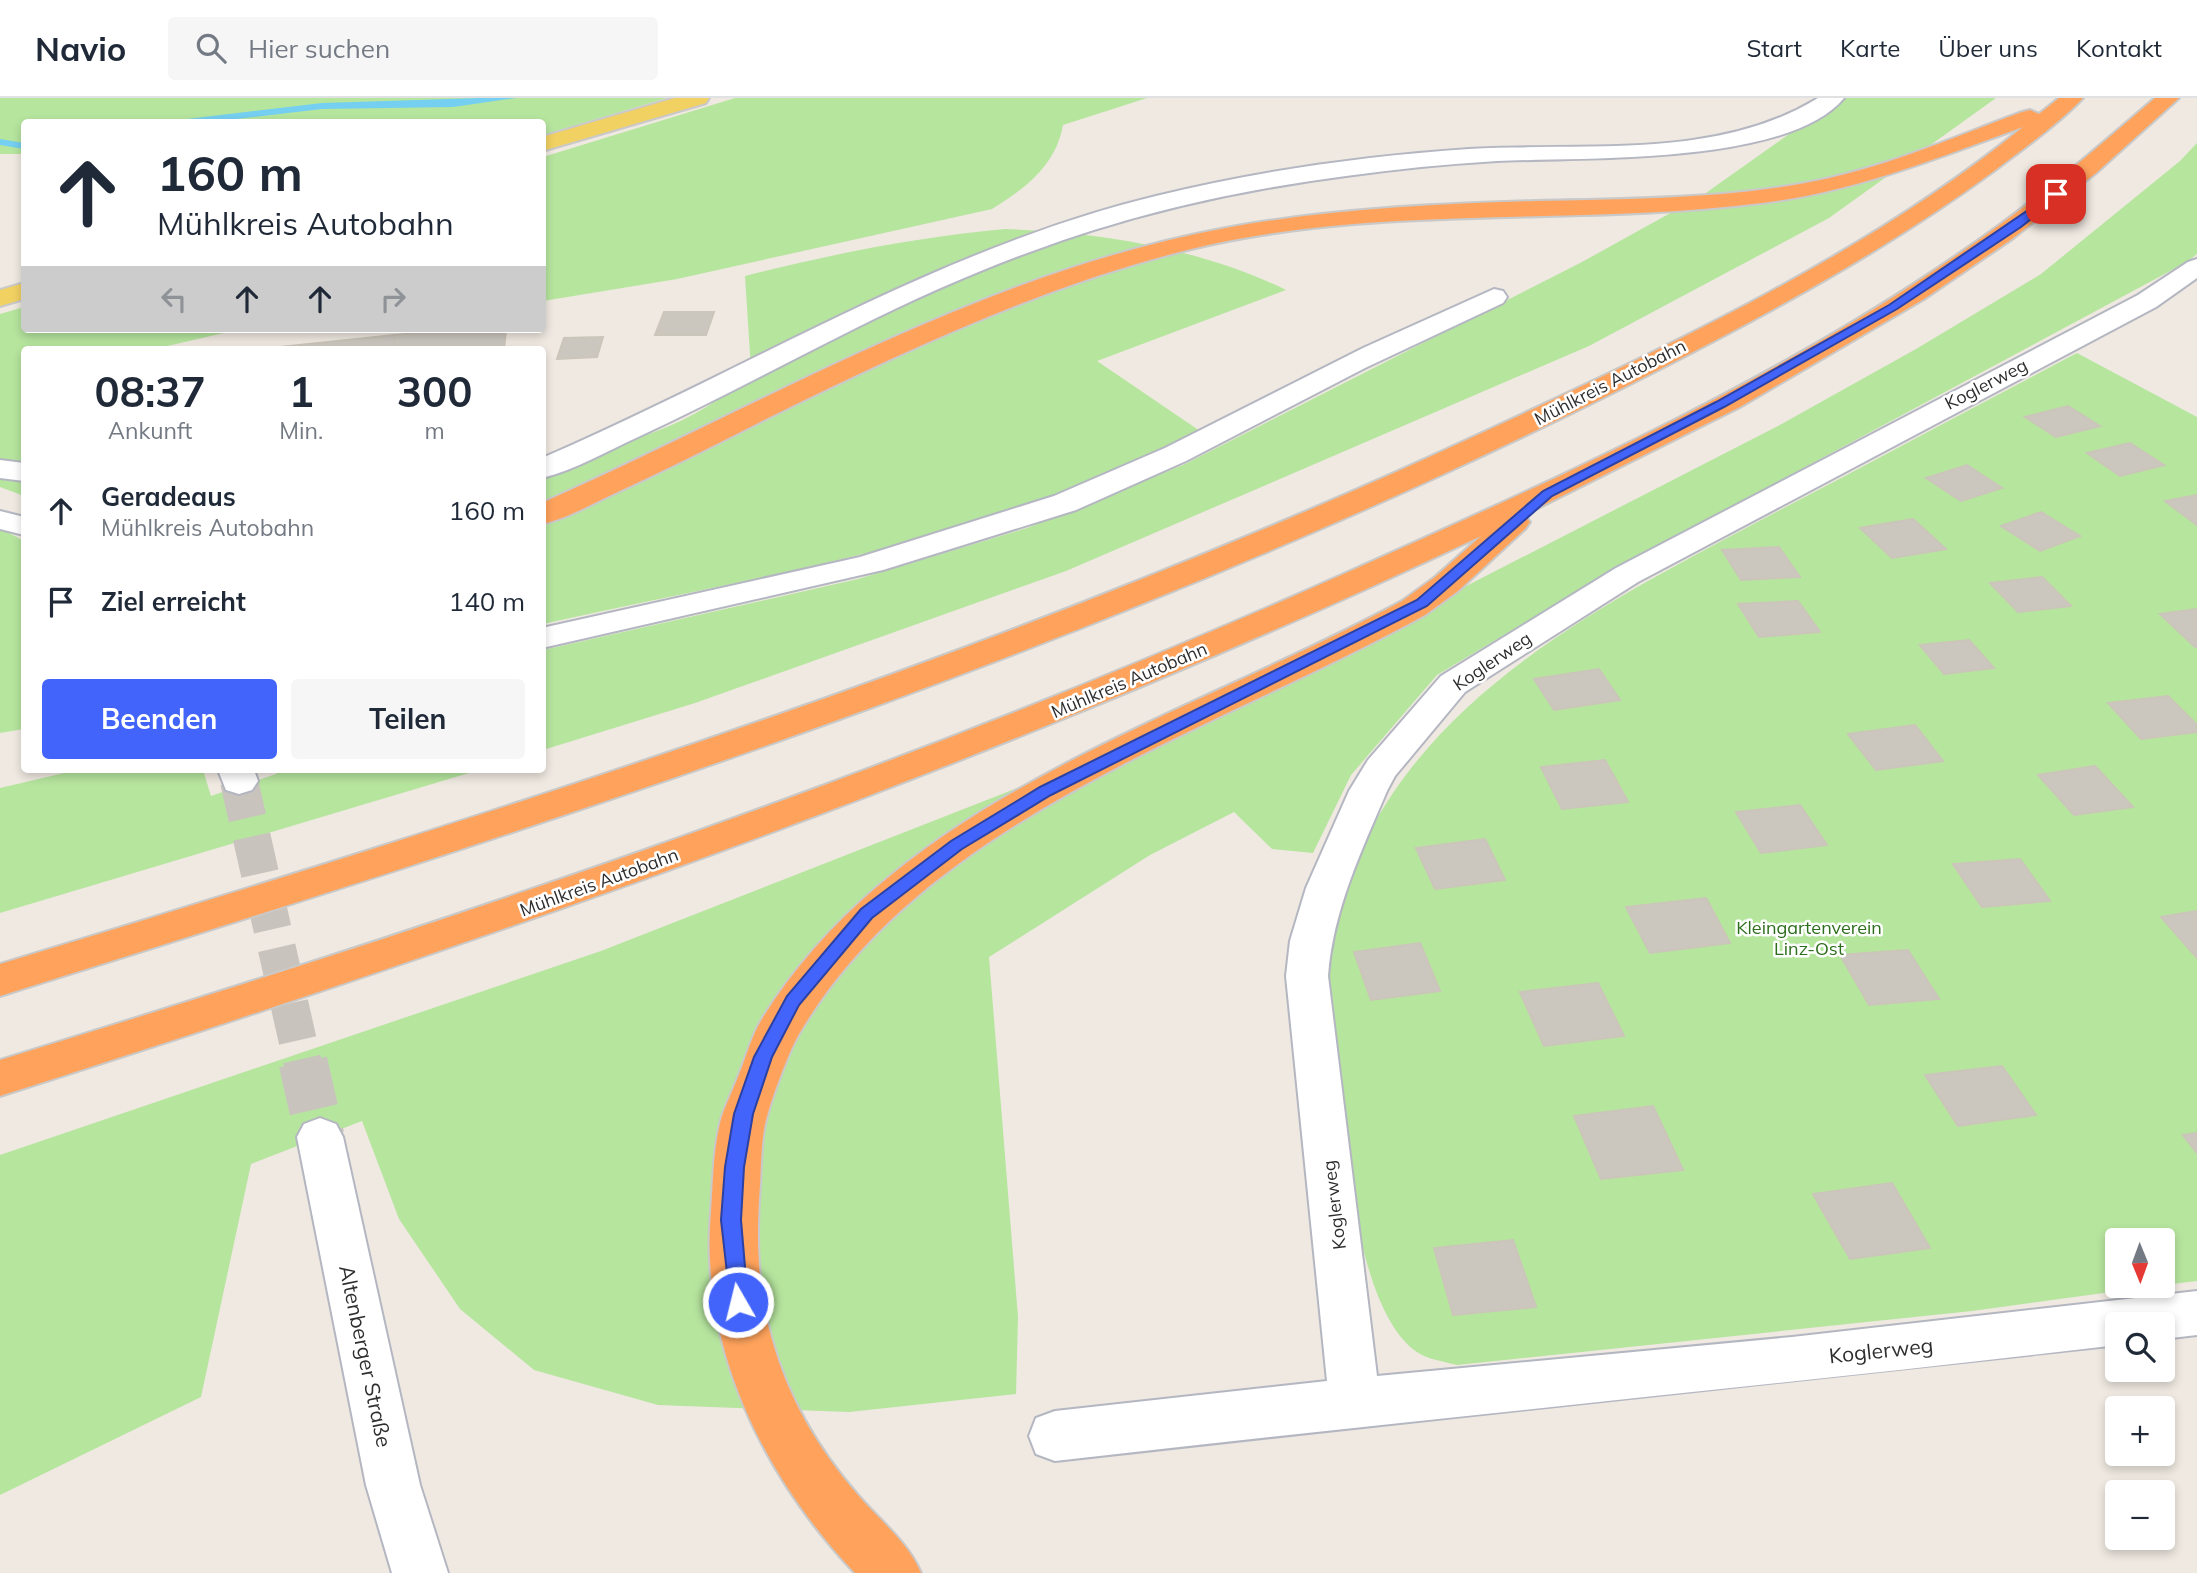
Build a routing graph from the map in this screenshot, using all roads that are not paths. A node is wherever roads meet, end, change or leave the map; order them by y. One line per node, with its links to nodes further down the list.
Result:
1 (698, 98): 5 (main road)
2 (1833, 98): 10 (street)
3 (2168, 98): 13 (highway, Mühlkreis Autobahn)
4 (2069, 101): 14 (highway); 18 (highway, Mühlkreis Autobahn)
5 (546, 143)
6 (2197, 267): 22 (street, Koglerweg)
7 (21, 292): 9 (main road)
8 (1494, 296): 17 (street)
9 (0, 298)
10 (546, 467)
11 (0, 468): 12 (street)
12 (21, 472)
13 (1547, 493): 19 (highway, Mühlkreis Autobahn); 25 (highway)
14 (546, 513)
15 (0, 520): 16 (street)
16 (21, 525)
17 (546, 637)
18 (0, 980)
19 (0, 1078)
20 (320, 1138): 24 (street, Altenberger Straße)
21 (2197, 1314): 22 (street, Koglerweg)
22 (1355, 1403): 23 (street, Koglerweg)
23 (1055, 1436)
24 (420, 1573)
25 (893, 1573)

